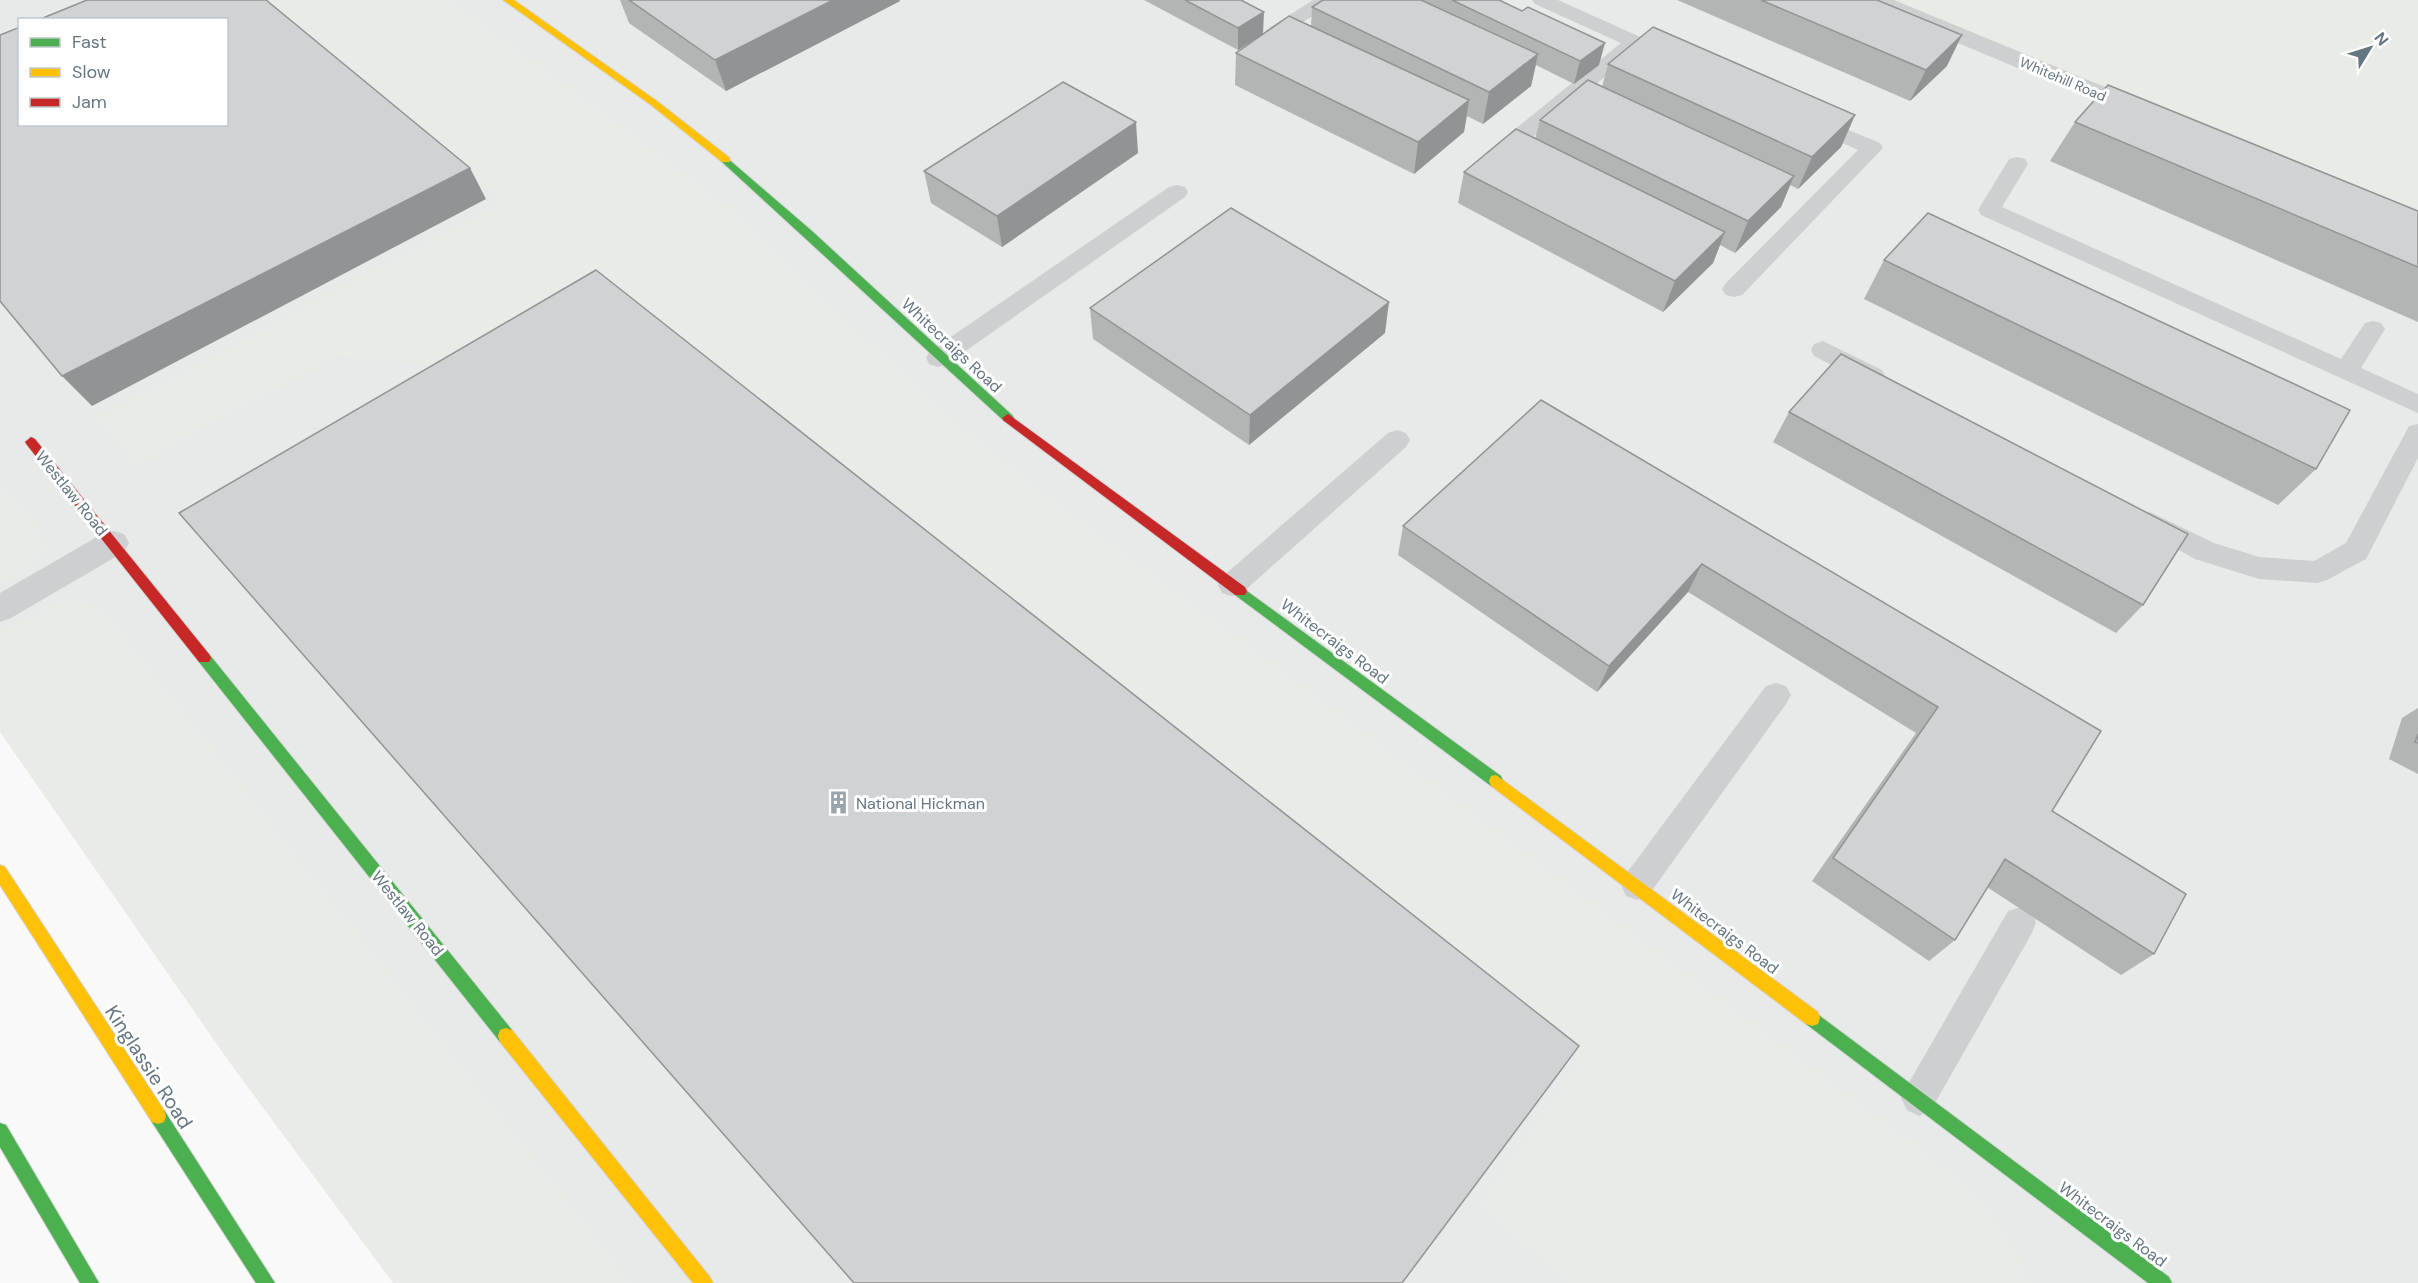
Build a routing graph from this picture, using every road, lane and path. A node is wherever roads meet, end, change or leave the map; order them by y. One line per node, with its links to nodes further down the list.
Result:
1 (508, 0): 16 (street, Whitecraigs Road)
2 (1326, 0): 5 (lane)
3 (1542, 0): 6 (lane)
4 (1875, 0): 9 (street, Whitehill Road)
5 (1273, 34)
6 (1634, 42): 7 (lane); 11 (lane)
7 (1688, 66)
8 (1797, 114): 13 (lane)
9 (2165, 121)
10 (2017, 164): 17 (lane)
11 (1479, 170)
12 (1177, 192): 16 (lane)
13 (1734, 289)
14 (2373, 329): 17 (lane)
15 (1823, 350): 18 (lane)
16 (938, 358): 25 (street, Whitecraigs Road)
17 (2346, 371): 19 (lane)
18 (1895, 388)
19 (2418, 404)
20 (2418, 433): 23 (lane)
21 (1397, 440): 25 (lane)
22 (31, 442): 24 (street, Westlaw Road)
23 (2133, 513)
24 (113, 543): 26 (street, Westlaw Road); 36 (street, Westlaw Road)
25 (1232, 585): 29 (street, Whitecraigs Road)
26 (0, 609)
27 (1776, 695): 29 (lane)
28 (0, 872): 35 (street, Kinglassie Road)
29 (1637, 885): 31 (street, Whitecraigs Road)
30 (2020, 922): 31 (lane)
31 (1919, 1098): 33 (street, Whitecraigs Road)
32 (0, 1131): 34 (street)
33 (2139, 1275)
34 (90, 1283)
35 (266, 1283)
36 (704, 1283)

